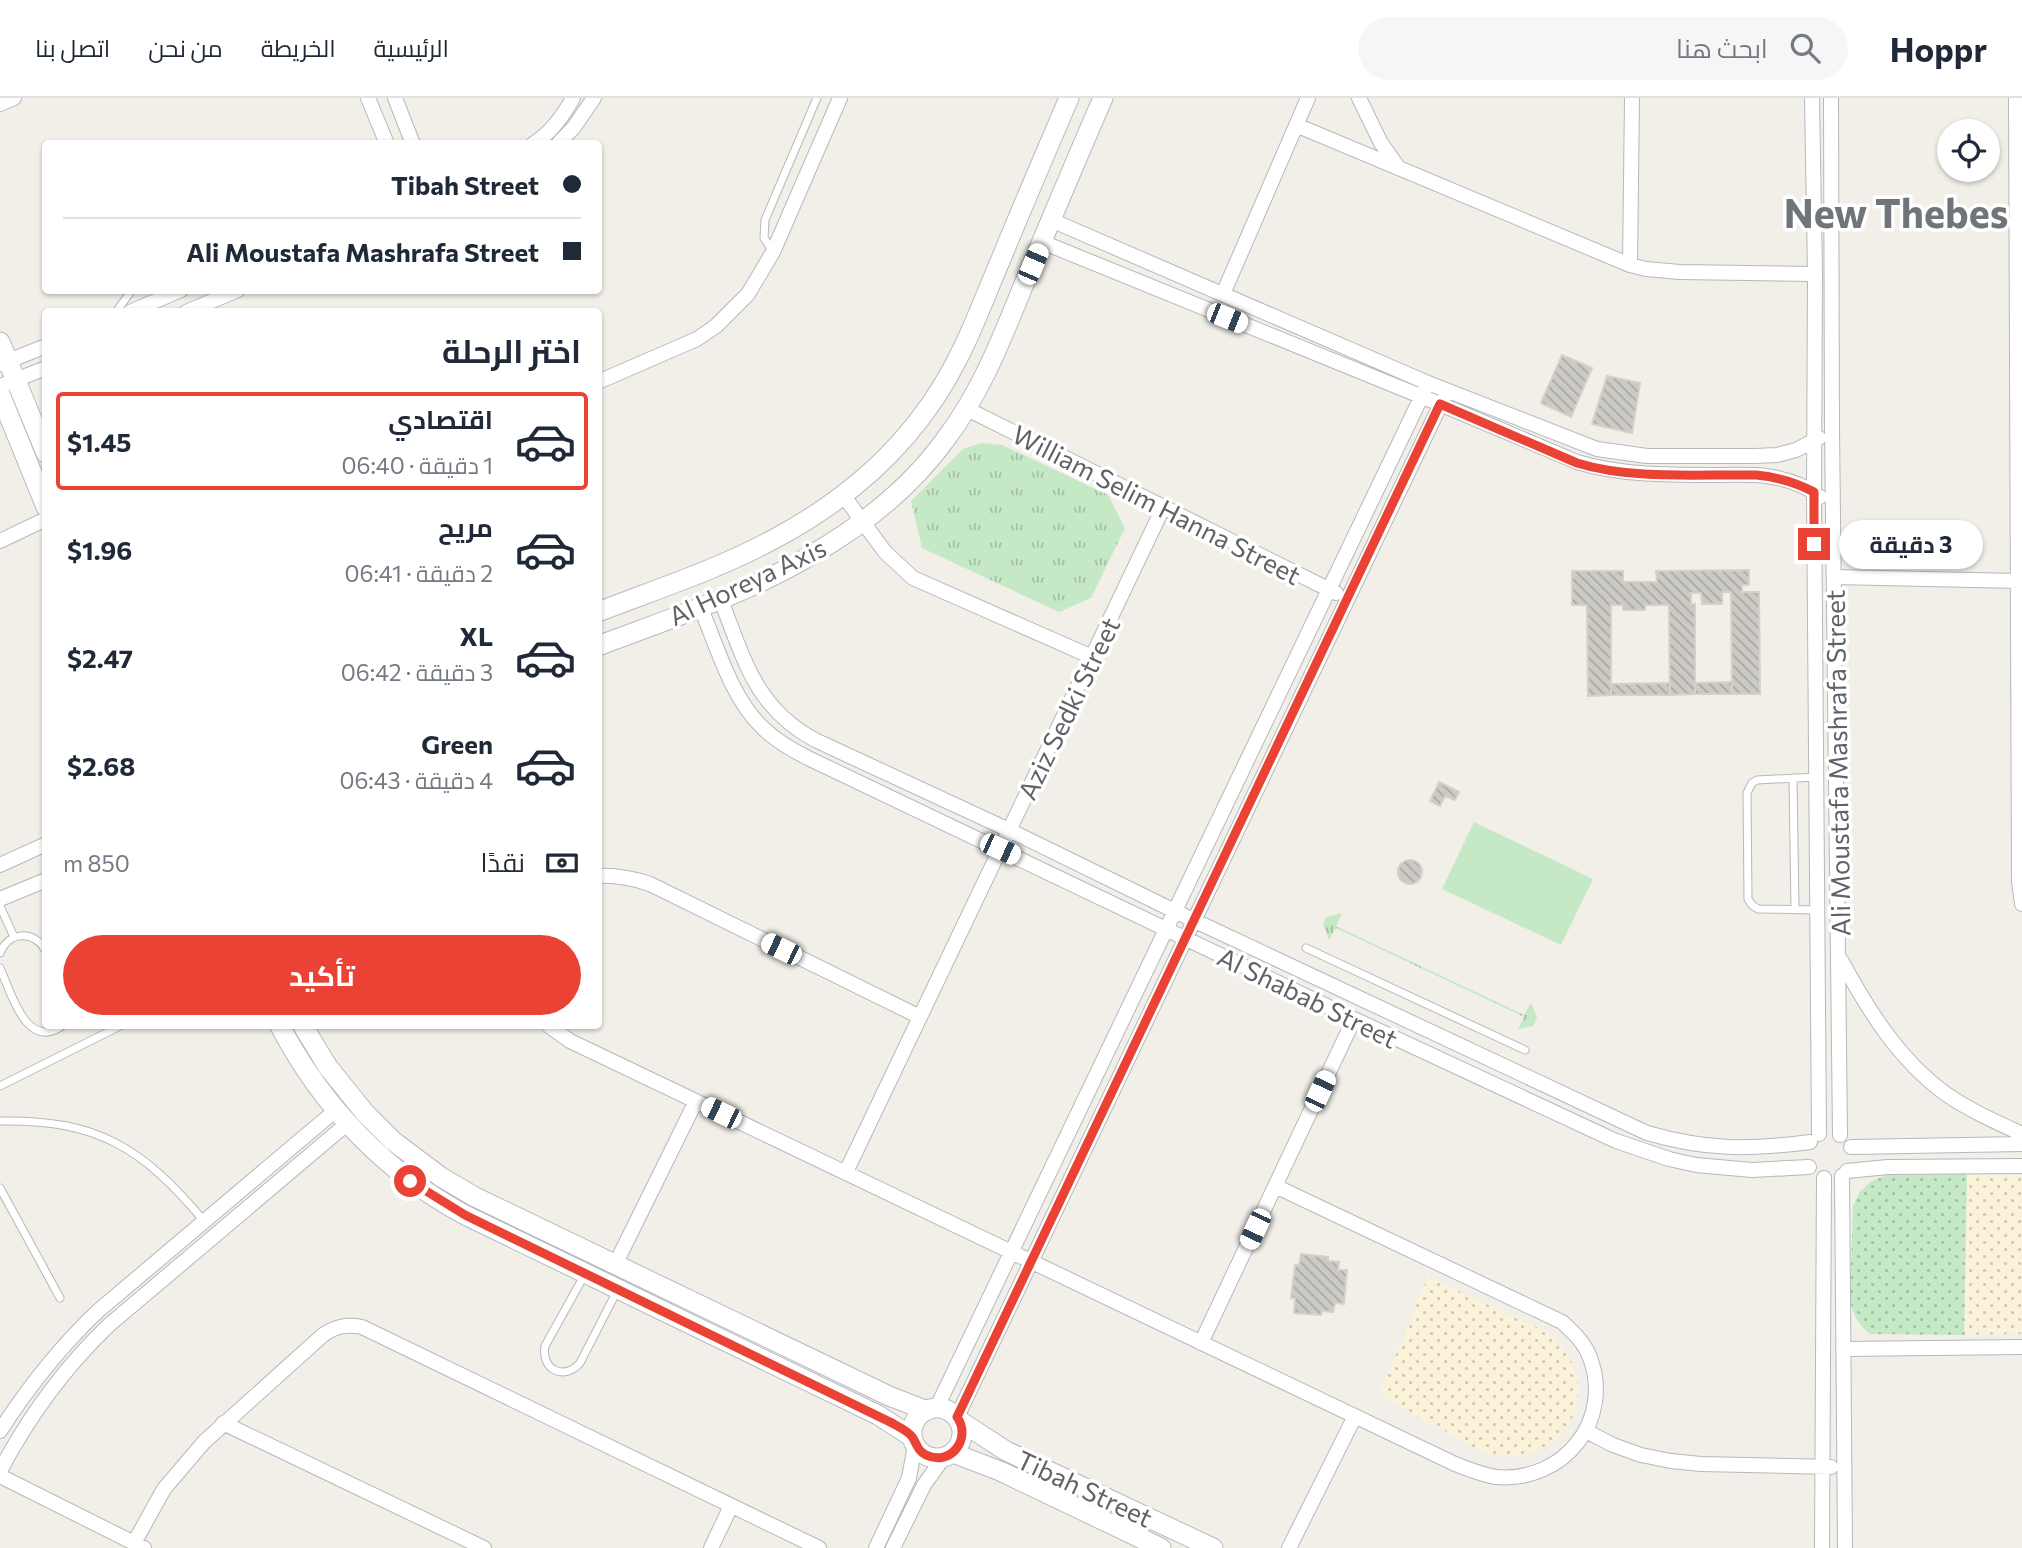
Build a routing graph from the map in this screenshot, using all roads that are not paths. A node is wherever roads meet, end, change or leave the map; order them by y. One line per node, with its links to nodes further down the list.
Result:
1 (15, 98): 16 (street)
2 (368, 98): 18 (street)
3 (395, 98): 19 (street)
4 (573, 98): 20 (street)
5 (594, 98): 21 (street)
6 (817, 98): 25 (lane)
7 (840, 98): 25 (street)
8 (1069, 98): 47 (main road, Al Horeya Axis)
9 (1102, 98): 23 (main road, Al Horeya Axis)
10 (1308, 98): 17 (street)
11 (1359, 98): 22 (street)
12 (1632, 98): 26 (street)
13 (1812, 98): 27 (street, Ali Moustafa Mashrafa Street)
14 (1831, 98): 42 (street, Ali Moustafa Mashrafa Street)
15 (2016, 98): 40 (street)
16 (0, 104)
17 (1296, 125): 22 (street); 29 (street)
18 (385, 140)
19 (411, 140)
20 (538, 140)
21 (562, 140)
22 (1398, 168): 26 (street)
23 (1051, 220): 24 (main road, Al Horeya Axis); 29 (street)
24 (1042, 242): 38 (street); 41 (main road, Al Horeya Axis)
25 (773, 252): 35 (street)
26 (1630, 265): 27 (street)
27 (1815, 274): 43 (street, Ali Moustafa Mashrafa Street)
28 (172, 294): 30 (street)
29 (1223, 294): 36 (street)
30 (139, 308)
31 (0, 342): 34 (main road)
32 (42, 349): 34 (street)
33 (42, 368): 34 (street)
34 (6, 373): 44 (main road)
35 (602, 380)
36 (1428, 383): 38 (street); 39 (street)
37 (0, 394): 48 (main road)
38 (1421, 397): 39 (street); 56 (street)
39 (1444, 398): 43 (street); 46 (street); 58 (street)
40 (2020, 402): 45 (street)
41 (967, 409): 49 (street, William Selim Hanna Street); 52 (main road, Al Horeya Axis)
42 (1832, 428): 43 (street); 50 (street, Ali Moustafa Mashrafa Street)
43 (1814, 441): 46 (street, Ali Moustafa Mashrafa Street)
44 (42, 445)
45 (2020, 491): 55 (street)
46 (1814, 492): 50 (street); 63 (street, Ali Moustafa Mashrafa Street)
47 (843, 495): 52 (street); 60 (main road, Al Horeya Axis)
48 (42, 497)
49 (1163, 508): 56 (street, William Selim Hanna Street); 62 (street, Aziz Sedki Street)
50 (1833, 508): 54 (street, Ali Moustafa Mashrafa Street)
51 (42, 521): 53 (street)
52 (862, 522): 57 (main road, Al Horeya Axis); 62 (street)
53 (0, 541)
54 (1835, 577): 55 (street); 84 (street, Ali Moustafa Mashrafa Street)
55 (2019, 581): 72 (street)
56 (1329, 590): 58 (street, William Selim Hanna Street); 74 (street)
57 (720, 598): 59 (main road, Al Horeya Axis); 65 (street, Al Shabab Street)
58 (1347, 598): 77 (street)
59 (700, 606): 61 (main road, Al Horeya Axis); 67 (street, Al Shabab Street)
60 (602, 610)
61 (602, 644)
62 (1092, 657): 65 (street, Aziz Sedki Street)
63 (1818, 777): 64 (lane); 76 (street, Ali Moustafa Mashrafa Street)
64 (1793, 778): 75 (lane); 75 (lane)
65 (1009, 830): 67 (street, Aziz Sedki Street); 74 (street, Al Shabab Street)
66 (42, 846): 68 (street)
67 (1000, 849): 78 (street, Al Shabab Street); 86 (street, Aziz Sedki Street)
68 (0, 865)
69 (602, 876): 86 (street)
70 (42, 882): 71 (street)
71 (0, 899)
72 (2022, 904)
73 (0, 906): 79 (lane)
74 (1175, 910): 77 (street, Al Shabab Street); 78 (street)
75 (1795, 910): 76 (lane)
76 (1818, 910): 100 (street, Ali Moustafa Mashrafa Street)
77 (1193, 920): 80 (street); 100 (street, Al Shabab Street)
78 (1166, 929): 80 (street, Al Shabab Street); 111 (street)
79 (14, 937): 81 (lane); 83 (lane)
80 (1185, 937): 87 (street, Al Shabab Street); 112 (street)
81 (42, 946)
82 (1306, 948): 93 (lane)
83 (0, 953)
84 (1839, 955): 98 (street); 99 (street, Ali Moustafa Mashrafa Street)
85 (0, 968): 88 (lane)
86 (920, 1017): 105 (street, Aziz Sedki Street)
87 (1354, 1019): 104 (street, Al Shabab Street); 108 (street)
88 (56, 1029)
89 (114, 1029): 94 (lane)
90 (282, 1029): 96 (main road)
91 (305, 1029): 113 (main road)
92 (554, 1029): 95 (street)
93 (1525, 1050)
94 (0, 1086)
95 (696, 1101): 105 (street); 113 (street)
96 (342, 1116): 110 (street); 114 (main road); 130 (street)
97 (0, 1121): 110 (lane)
98 (2022, 1134)
99 (1840, 1135): 100 (street); 102 (street)
100 (1814, 1138): 104 (street)
101 (2022, 1144): 102 (street)
102 (1852, 1147): 106 (street)
103 (2022, 1166): 106 (street)
104 (1809, 1167): 107 (street)
105 (846, 1172): 111 (street)
106 (1845, 1173): 107 (street); 119 (street)
107 (1824, 1178): 128 (street)
108 (1275, 1186): 117 (street); 125 (street)
109 (0, 1188): 116 (lane)
110 (204, 1221): 124 (street)
111 (1012, 1251): 112 (street); 120 (street)
112 (1032, 1261): 117 (street); 122 (street)
113 (615, 1265): 120 (main road)
114 (586, 1273): 115 (main road); 115 (lane)
115 (618, 1289): 126 (main road)
116 (60, 1298)
117 (1201, 1343): 121 (street)
118 (2022, 1347): 119 (street)
119 (1843, 1349): 129 (street)
120 (931, 1409): 122 (main road); 126 (main road)
121 (1355, 1416): 125 (street); 140 (street)
122 (959, 1419): 127 (main road); 139 (main road, Tibah Street)
123 (223, 1423): 131 (street); 132 (street); 133 (street)
124 (0, 1431)
125 (1586, 1431): 128 (street)
126 (914, 1441): 127 (main road); 136 (street)
127 (948, 1455): 137 (street); 138 (main road, Tibah Street)
128 (1823, 1467): 129 (street); 141 (street)
129 (1844, 1468): 142 (street)
130 (0, 1473): 132 (street)
131 (731, 1506): 134 (street); 135 (street)
132 (139, 1545)
133 (484, 1548)
134 (711, 1548)
135 (819, 1548)
136 (876, 1548)
137 (893, 1548)
138 (1161, 1548)
139 (1213, 1548)
140 (1289, 1548)
141 (1822, 1548)
142 (1845, 1548)

